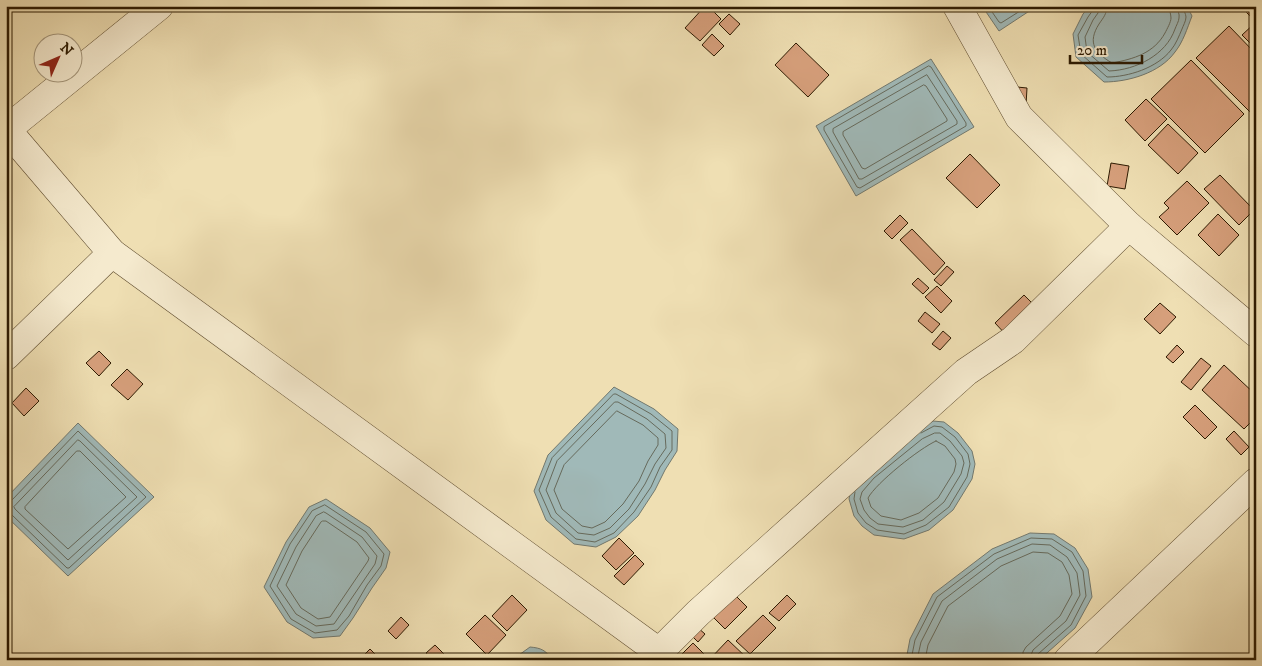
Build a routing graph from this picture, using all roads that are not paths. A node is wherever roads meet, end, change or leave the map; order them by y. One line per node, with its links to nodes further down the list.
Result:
1 (159, 6): 3 (street)
2 (957, 6): 4 (street)
3 (6, 130): 5 (street)
4 (1129, 226): 6 (street); 9 (street)
5 (112, 253): 7 (street); 9 (street)
6 (1256, 332)
7 (6, 356)
8 (1256, 482): 10 (street)
9 (655, 656)
10 (1068, 660)

